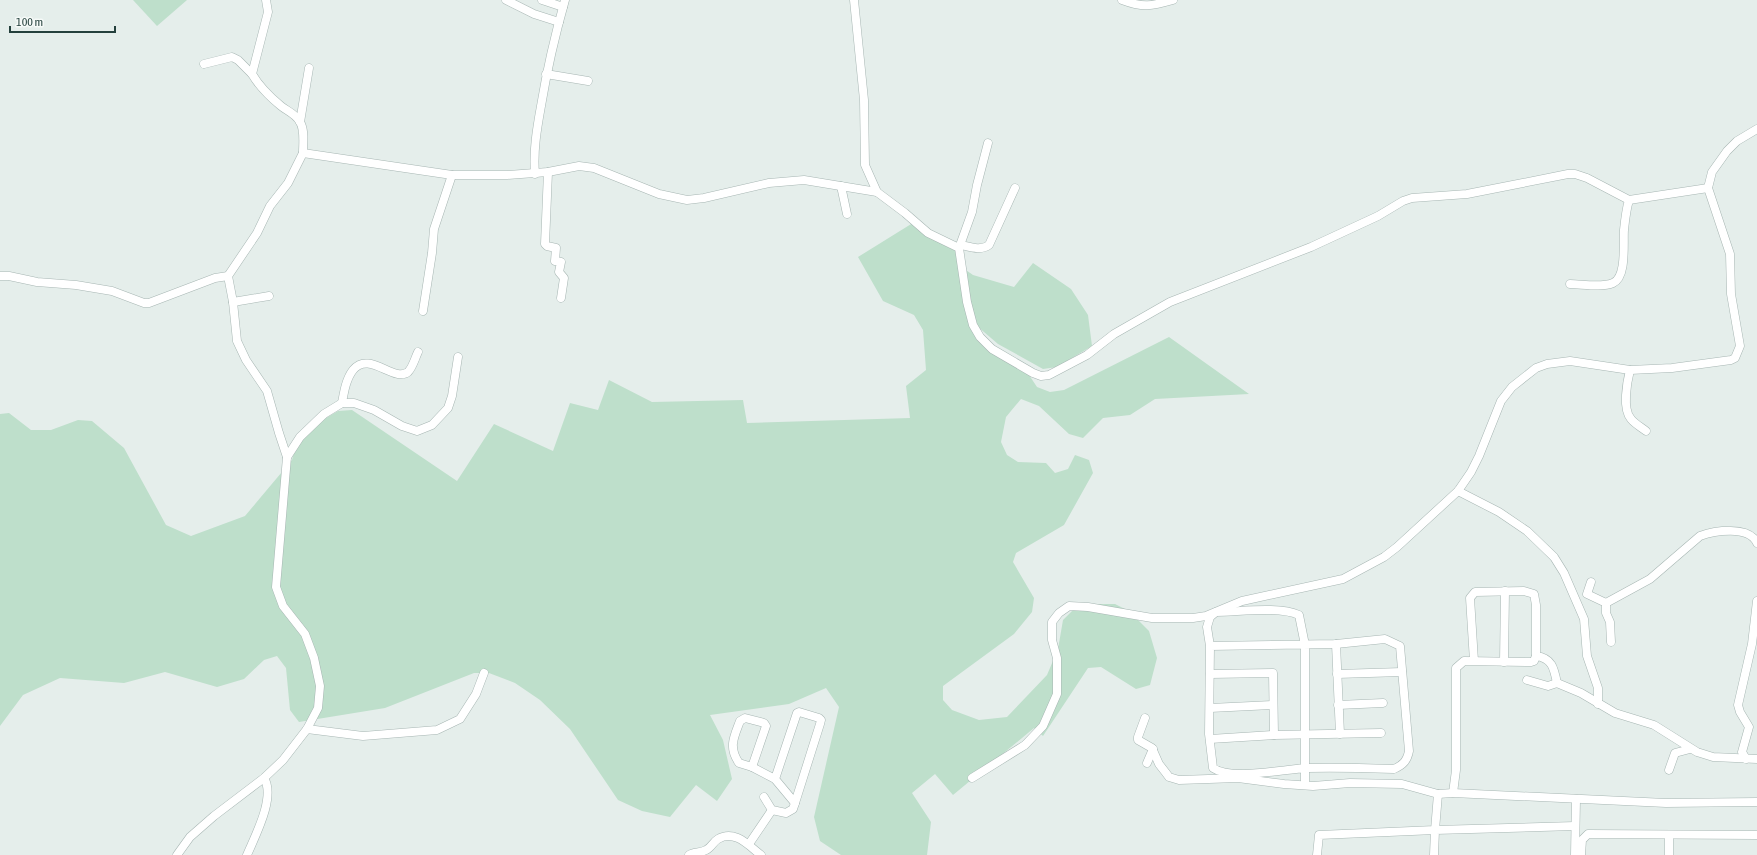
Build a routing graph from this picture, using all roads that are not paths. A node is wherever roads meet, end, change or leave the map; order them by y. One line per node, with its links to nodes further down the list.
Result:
1 (266, 0): 12 (street)
2 (506, 0): 8 (street)
3 (542, 0): 7 (street)
4 (854, 0): 25 (street)
5 (1122, 0): 6 (street)
6 (1173, 0)
7 (564, 3): 9 (street)
8 (523, 4): 9 (street)
9 (559, 22): 13 (street)
10 (204, 64): 12 (street)
11 (309, 68): 15 (street)
12 (252, 74): 15 (street)
13 (546, 74): 14 (street); 20 (street)
14 (588, 82)
15 (300, 122): 18 (street)
16 (1757, 129): 24 (street)
17 (988, 143): 28 (street)
18 (303, 152): 21 (street); 30 (street)
19 (548, 172): 20 (street); 22 (street); 33 (street)
20 (535, 174): 21 (street)
21 (452, 175): 35 (street)
22 (841, 186): 25 (street); 27 (street)
23 (1015, 188): 28 (street)
24 (1708, 188): 26 (street); 38 (street)
25 (877, 192): 28 (street)
26 (1629, 200): 28 (street); 31 (street)
27 (847, 214)
28 (960, 246)
29 (0, 276): 30 (street)
30 (228, 276): 34 (street)
31 (1570, 284)
32 (269, 296): 34 (street)
33 (562, 298)
34 (233, 302): 41 (street)
35 (424, 311)
36 (418, 352): 39 (street)
37 (458, 357): 39 (street)
38 (1630, 370): 40 (street); 42 (street)
39 (342, 403): 41 (street)
40 (1646, 431)
41 (287, 457): 68 (street)
42 (1458, 491): 48 (street); 63 (street)
43 (1757, 543): 47 (street)
44 (1591, 582): 47 (street)
45 (1505, 592): 53 (street); 54 (street); 55 (street)
46 (1757, 601): 76 (street)
47 (1606, 603): 49 (street)
48 (1216, 612): 51 (street); 52 (street); 83 (street)
49 (1611, 642)
50 (1336, 644): 51 (street); 56 (street); 59 (street)
51 (1305, 645): 52 (street); 70 (street)
52 (1210, 646): 58 (street)
53 (1536, 656): 55 (street); 61 (street)
54 (1474, 661): 55 (street); 86 (street)
55 (1504, 662)
56 (1402, 672): 59 (street); 80 (street)
57 (484, 673): 68 (street)
58 (1210, 674): 64 (street); 66 (street)
59 (1337, 674): 65 (street)
60 (1528, 680): 61 (street)
61 (1557, 683): 63 (street)
62 (1383, 703): 65 (street)
63 (1598, 704): 75 (street)
64 (1273, 705): 66 (street); 72 (street)
65 (1338, 705): 71 (street)
66 (1210, 708): 73 (street)
67 (1145, 718): 74 (street)
68 (307, 729): 82 (street)
69 (1381, 733): 71 (street)
70 (1306, 734): 71 (street); 72 (street); 80 (street)
71 (1340, 734)
72 (1274, 735): 73 (street)
73 (1210, 739): 80 (street)
74 (1153, 749): 78 (street); 85 (street)
75 (1690, 749): 76 (street); 81 (street)
76 (1746, 759): 77 (street)
77 (1757, 759)
78 (1147, 763)
79 (752, 767): 79 (street); 84 (street)
80 (1306, 768): 85 (street)
81 (1669, 770)
82 (264, 778): 98 (street); 99 (street)
83 (972, 778)
84 (775, 779): 91 (street); 91 (street)
85 (1305, 784): 87 (street)
86 (1453, 793): 87 (street); 89 (street)
87 (1438, 794): 94 (street)
88 (764, 797): 92 (street)
89 (1576, 799): 90 (street); 93 (street)
90 (1757, 802)
91 (795, 803): 92 (street)
92 (772, 810): 97 (street)
93 (1575, 826): 94 (street); 104 (street)
94 (1435, 830): 102 (street); 103 (street)
95 (1757, 834): 96 (street)
96 (1669, 835): 105 (street); 106 (street)
97 (749, 844): 100 (street); 101 (street)
98 (177, 855)
99 (247, 855)
100 (689, 855)
101 (761, 855)
102 (1317, 855)
103 (1434, 855)
104 (1575, 855)
105 (1581, 855)
106 (1669, 855)

